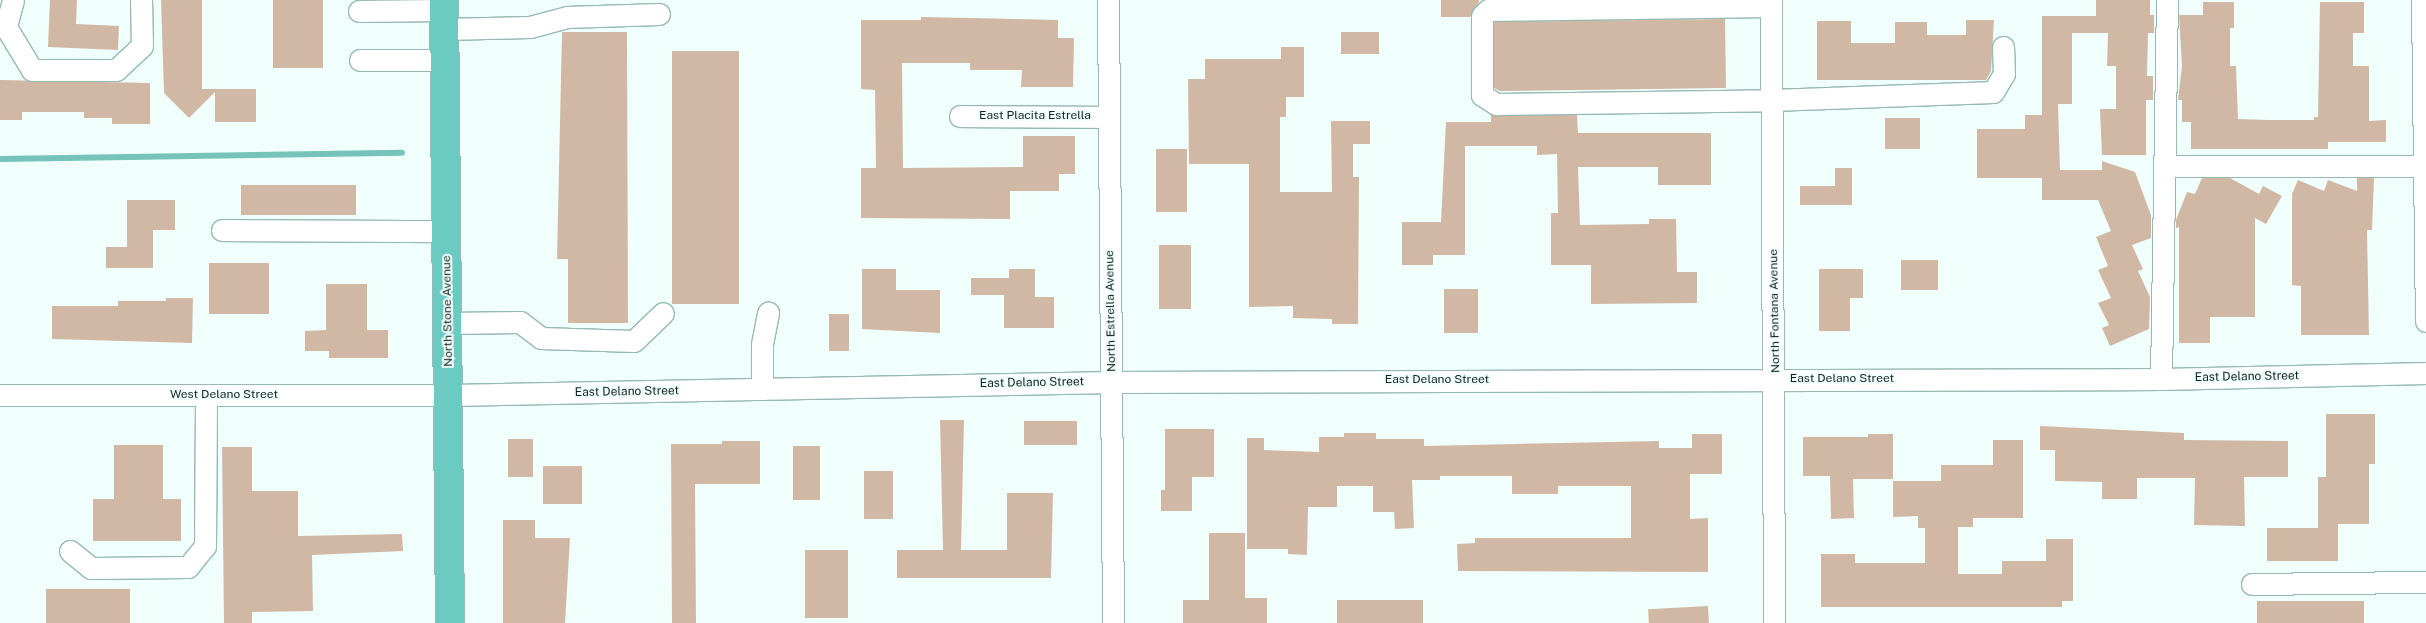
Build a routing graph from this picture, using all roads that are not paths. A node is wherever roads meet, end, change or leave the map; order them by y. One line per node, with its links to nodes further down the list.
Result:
1 (13, 0): 2 (street)
2 (141, 0)
3 (1108, 0): 15 (street, North Estrella Avenue)
4 (2167, 0): 17 (street)
5 (2422, 0): 16 (street)
6 (1772, 3): 13 (street, North Fontana Avenue); 13 (street)
7 (359, 10): 8 (street)
8 (444, 13): 9 (street); 12 (main road, North Stone Avenue)
9 (659, 14)
10 (2003, 47): 13 (street)
11 (360, 60): 12 (street)
12 (444, 60): 20 (main road, North Stone Avenue)
13 (1772, 100): 26 (street, North Fontana Avenue)
14 (960, 116): 15 (street, East Placita Estrella)
15 (1110, 117): 28 (street, North Estrella Avenue)
16 (2424, 120): 18 (street)
17 (2164, 166): 18 (street); 27 (street)
18 (2422, 166): 23 (street)
19 (222, 230): 20 (street)
20 (446, 231): 24 (main road, North Stone Avenue)
21 (663, 313): 24 (street)
22 (768, 313): 29 (street)
23 (2426, 321)
24 (448, 323): 32 (main road, North Stone Avenue)
25 (2426, 373): 27 (street, East Delano Street)
26 (1775, 379): 27 (street, East Delano Street); 28 (street, East Delano Street); 38 (street, North Fontana Avenue)
27 (2161, 380)
28 (1112, 382): 29 (street, East Delano Street); 37 (street, North Estrella Avenue)
29 (762, 389): 32 (street, East Delano Street)
30 (0, 395): 31 (street, West Delano Street)
31 (206, 395): 32 (street, West Delano Street); 33 (street)
32 (449, 395): 36 (main road, North Stone Avenue)
33 (70, 551)
34 (2426, 582): 35 (street)
35 (2252, 584)
36 (450, 623)
37 (1113, 623)
38 (1774, 623)

